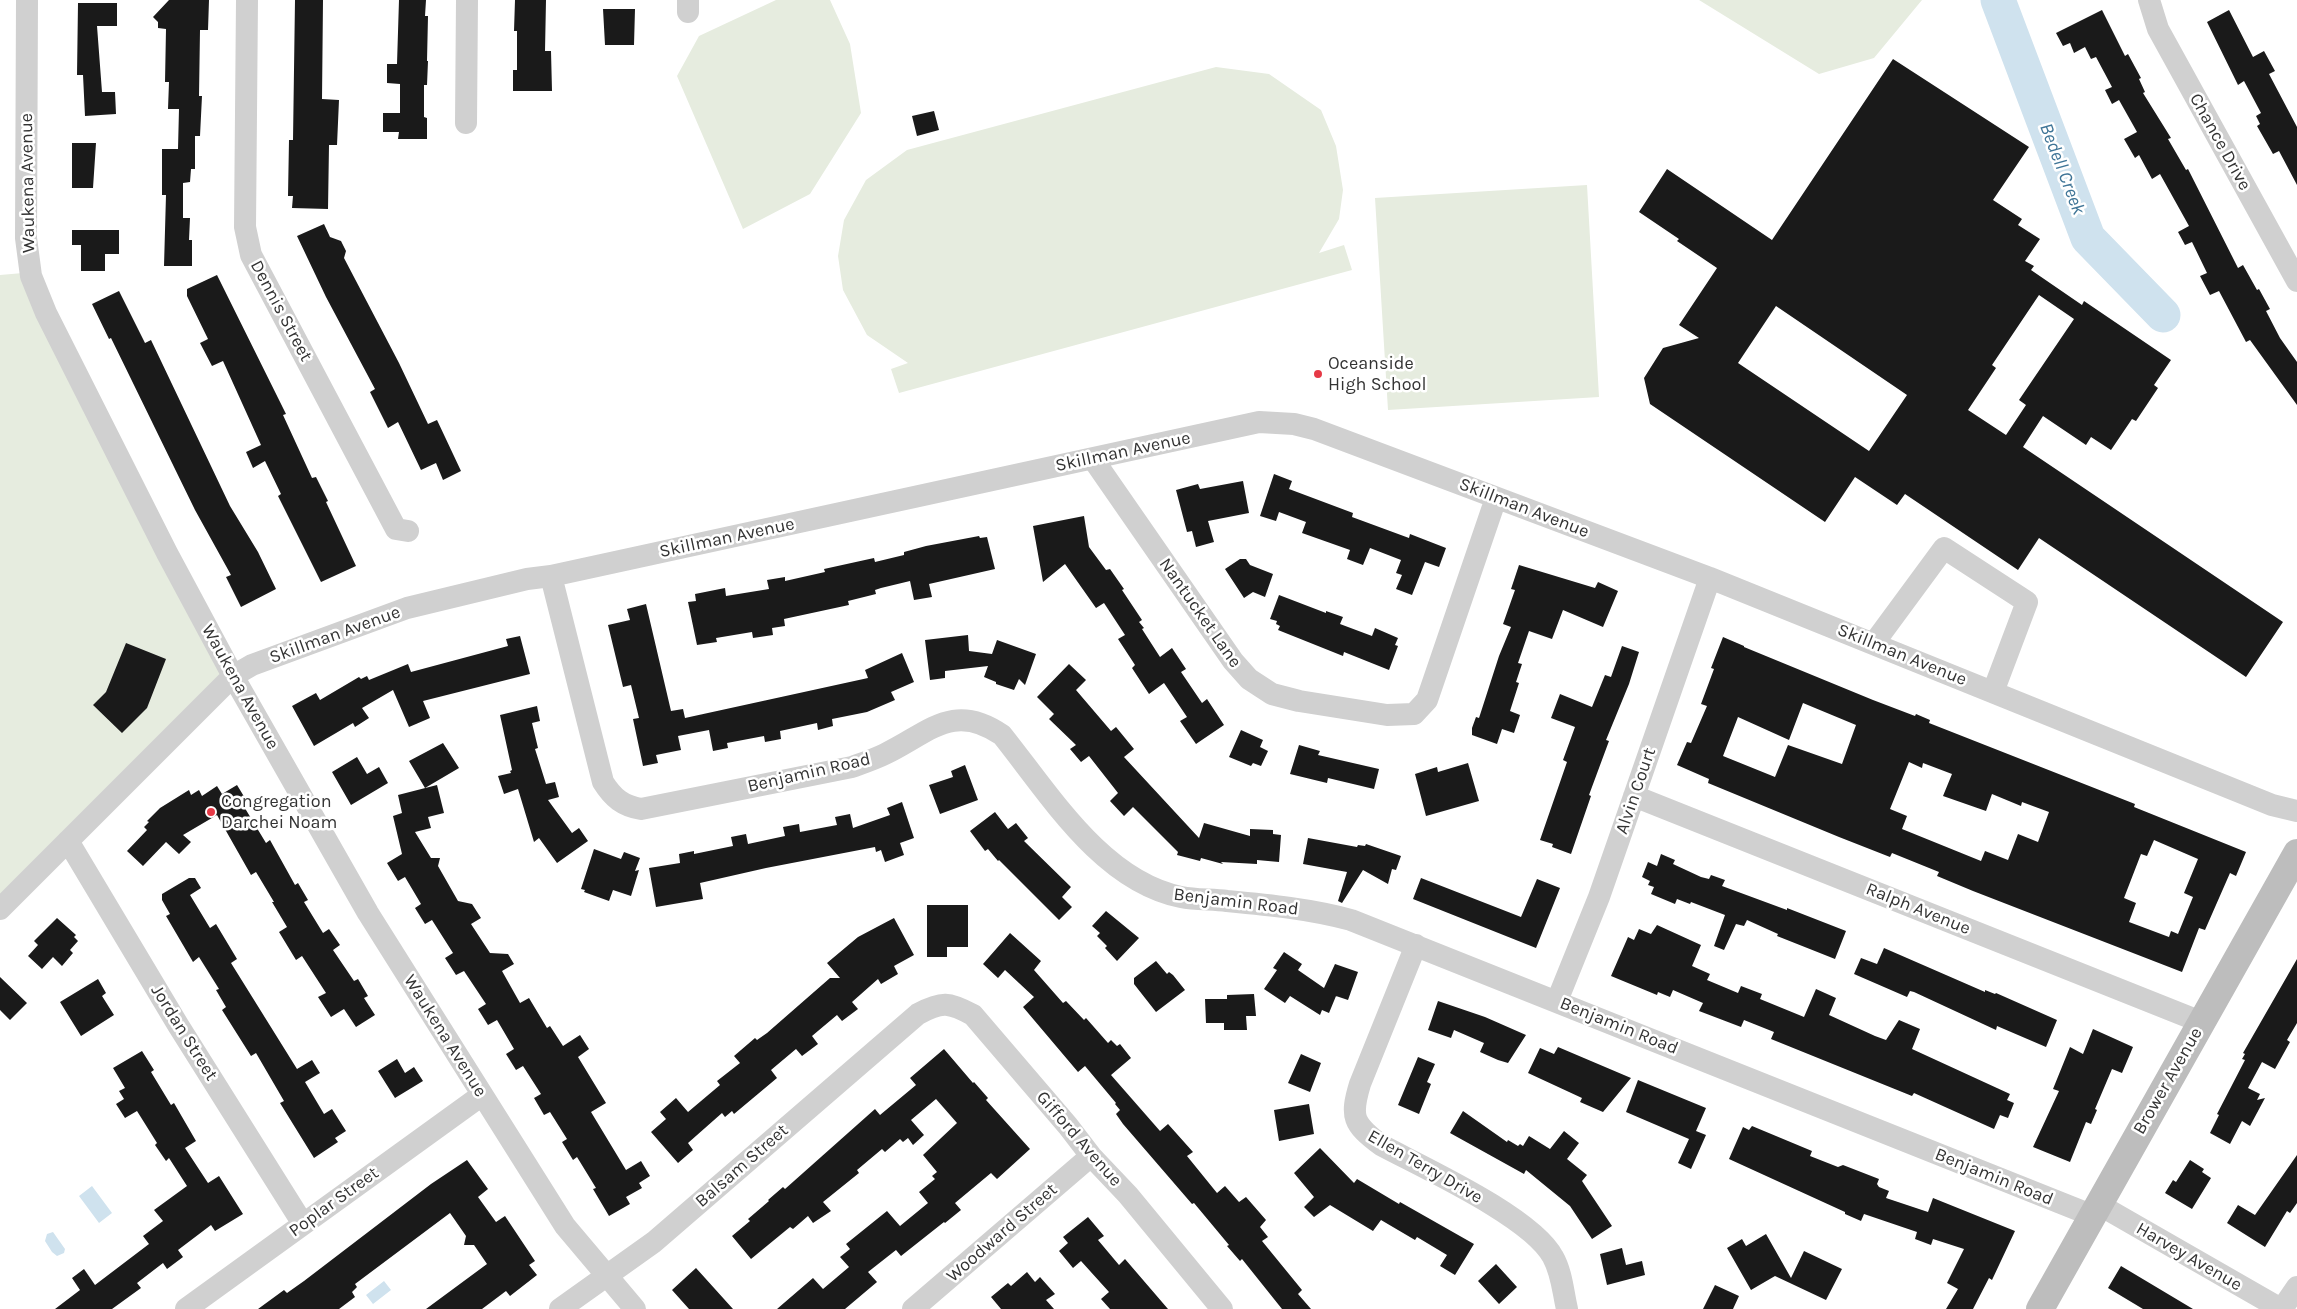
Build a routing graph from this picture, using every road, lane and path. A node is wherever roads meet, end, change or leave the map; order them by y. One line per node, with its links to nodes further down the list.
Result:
1 (27, 0): 13 (street, Waukena Avenue)
2 (247, 0): 9 (street, Dennis Street)
3 (467, 0): 5 (street)
4 (2149, 0): 6 (street, Chance Drive)
5 (466, 123)
6 (2297, 281)
7 (1093, 459): 8 (street, Skillman Avenue); 8 (street, Nantucket Lane); 10 (street, Skillman Avenue)
8 (1496, 498): 11 (street, Skillman Avenue)
9 (408, 531)
10 (551, 576): 13 (street, Skillman Avenue); 20 (street, Benjamin Road)
11 (1710, 578): 12 (street, Skillman Avenue); 15 (street, Alvin Court)
12 (1874, 644): 14 (street, Skillman Avenue); 14 (street)
13 (233, 676): 17 (street, Skillman Avenue); 24 (street, Waukena Avenue)
14 (1993, 692): 16 (street, Skillman Avenue)
15 (1634, 796): 21 (street, Alvin Court); 23 (street, Ralph Avenue)
16 (2297, 811)
17 (68, 841): 19 (street, Skillman Avenue); 27 (street, Jordan Street)
18 (2297, 853): 23 (main road, Brower Avenue)
19 (0, 910)
20 (1416, 945): 21 (street, Benjamin Road); 35 (street, Ellen Terry Drive)
21 (1557, 1001): 26 (street, Benjamin Road)
22 (918, 1014): 25 (street, Gifford Avenue); 28 (street, Balsam Street)
23 (2201, 1022): 26 (main road, Brower Avenue)
24 (482, 1095): 27 (street, Poplar Street); 28 (street, Waukena Avenue)
25 (1091, 1156): 33 (street, Woodward Street); 34 (street, Gifford Avenue)
26 (2094, 1209): 36 (main road, Brower Avenue); 37 (street, Harvey Avenue)
27 (303, 1224): 30 (street, Poplar Street)
28 (606, 1276): 31 (street, Balsam Street); 32 (street, Waukena Avenue)
29 (2297, 1287): 37 (street, Harvey Avenue)
30 (186, 1309)
31 (560, 1309)
32 (635, 1309)
33 (913, 1309)
34 (1222, 1309)
35 (1567, 1309)
36 (2040, 1309)
37 (2282, 1309)

